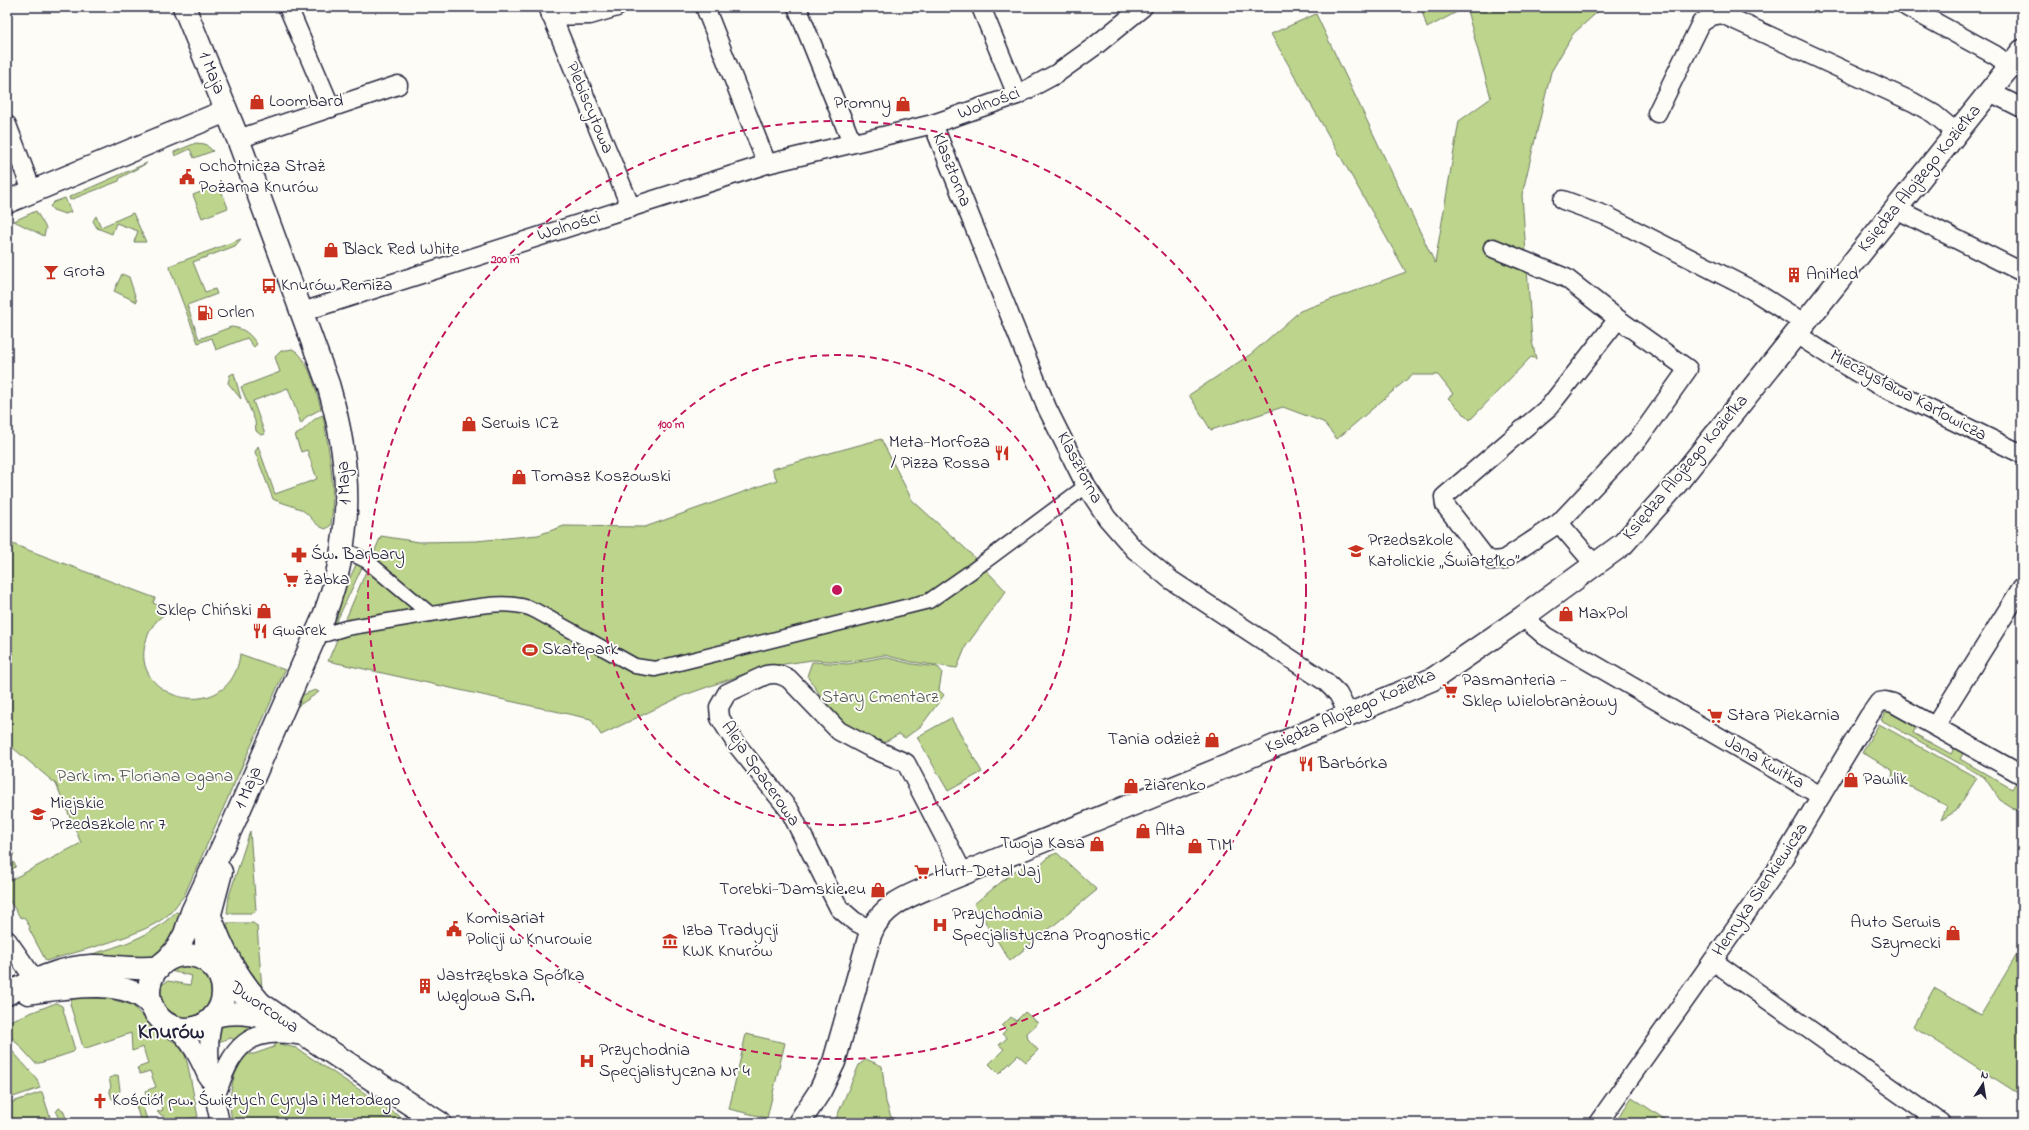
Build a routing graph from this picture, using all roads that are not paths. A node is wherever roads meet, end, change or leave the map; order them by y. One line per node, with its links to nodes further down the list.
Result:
1 (184, 7): 16 (street, 1 Maja)
2 (288, 7): 14 (street)
3 (617, 7): 9 (street)
4 (705, 7): 23 (street)
5 (797, 7): 22 (street)
6 (981, 7): 13 (street)
7 (1143, 7): 13 (street, Wolności)
8 (1907, 7): 10 (street)
9 (550, 11): 27 (street, Plebiscytowa)
10 (2018, 59): 12 (street, Księdza Alojzego Koziełka)
11 (398, 85): 14 (street)
12 (1990, 92): 15 (street); 20 (street, Księdza Alojzego Koziełka)
13 (1017, 95): 18 (street, Wolności)
14 (330, 108): 21 (street)
15 (2022, 108)
16 (226, 111): 21 (street, 1 Maja); 24 (street)
17 (1657, 113): 20 (street)
18 (932, 124): 22 (street, Wolności); 35 (street, Klasztorna)
19 (7, 125): 24 (street)
20 (1957, 133): 28 (street, Księdza Alojzego Koziełka)
21 (238, 139): 31 (street, 1 Maja)
22 (852, 143): 23 (street, Wolności)
23 (767, 164): 27 (street, Wolności)
24 (32, 191): 26 (street)
25 (1563, 200): 33 (street, Mieczysława Karłowicza)
26 (7, 202)
27 (631, 208): 31 (street, Wolności)
28 (1896, 208): 30 (street); 33 (street, Księdza Alojzego Koziełka)
29 (1493, 248): 32 (street)
30 (2022, 272)
31 (302, 312): 37 (street, 1 Maja)
32 (1618, 319): 36 (street); 36 (street)
33 (1800, 328): 34 (street, Mieczysława Karłowicza); 38 (street, Księdza Alojzego Koziełka)
34 (2022, 454)
35 (1086, 486): 41 (street); 44 (street, Klasztorna)
36 (1559, 523): 38 (street)
37 (343, 549): 41 (street); 43 (street, 1 Maja)
38 (1595, 565): 42 (street, Księdza Alojzego Koziełka)
39 (2022, 587): 40 (street)
40 (2016, 608): 45 (street)
41 (430, 614): 43 (street)
42 (1523, 617): 44 (street, Księdza Alojzego Koziełka); 47 (street, Jana Kwitka)
43 (318, 632): 48 (street, 1 Maja)
44 (1349, 715): 49 (street, Księdza Alojzego Koziełka)
45 (1935, 726): 46 (street, Henryka Sienkiewicza); 47 (street, Henryka Sienkiewicza)
46 (2022, 774)
47 (1821, 796): 53 (street, Henryka Sienkiewicza)
48 (234, 822): 50 (street, 1 Maja); 54 (street, 1 Maja)
49 (963, 873): 51 (street, Księdza Alojzego Koziełka); 51 (street, Aleja Spacerowa)
50 (210, 915): 55 (street, 1 Maja); 58 (street)
51 (871, 930): 66 (street, Księdza Alojzego Koziełka)
52 (7, 940): 56 (street)
53 (1713, 961): 67 (street, Henryka Sienkiewicza); 68 (street)
54 (163, 963): 55 (street); 56 (street); 59 (street)
55 (216, 972): 58 (street, Dworcowa); 60 (street)
56 (35, 980): 57 (street)
57 (7, 995): 59 (street)
58 (262, 1005): 62 (street, Dworcowa)
59 (152, 1006): 61 (street)
60 (214, 1016): 61 (street); 62 (street, Dworcowa); 63 (street)
61 (173, 1026): 63 (street)
62 (307, 1037): 63 (street); 65 (street, Dworcowa)
63 (214, 1093): 64 (street)
64 (220, 1123)
65 (440, 1123)
66 (799, 1123)
67 (1598, 1123)
68 (1941, 1123)

